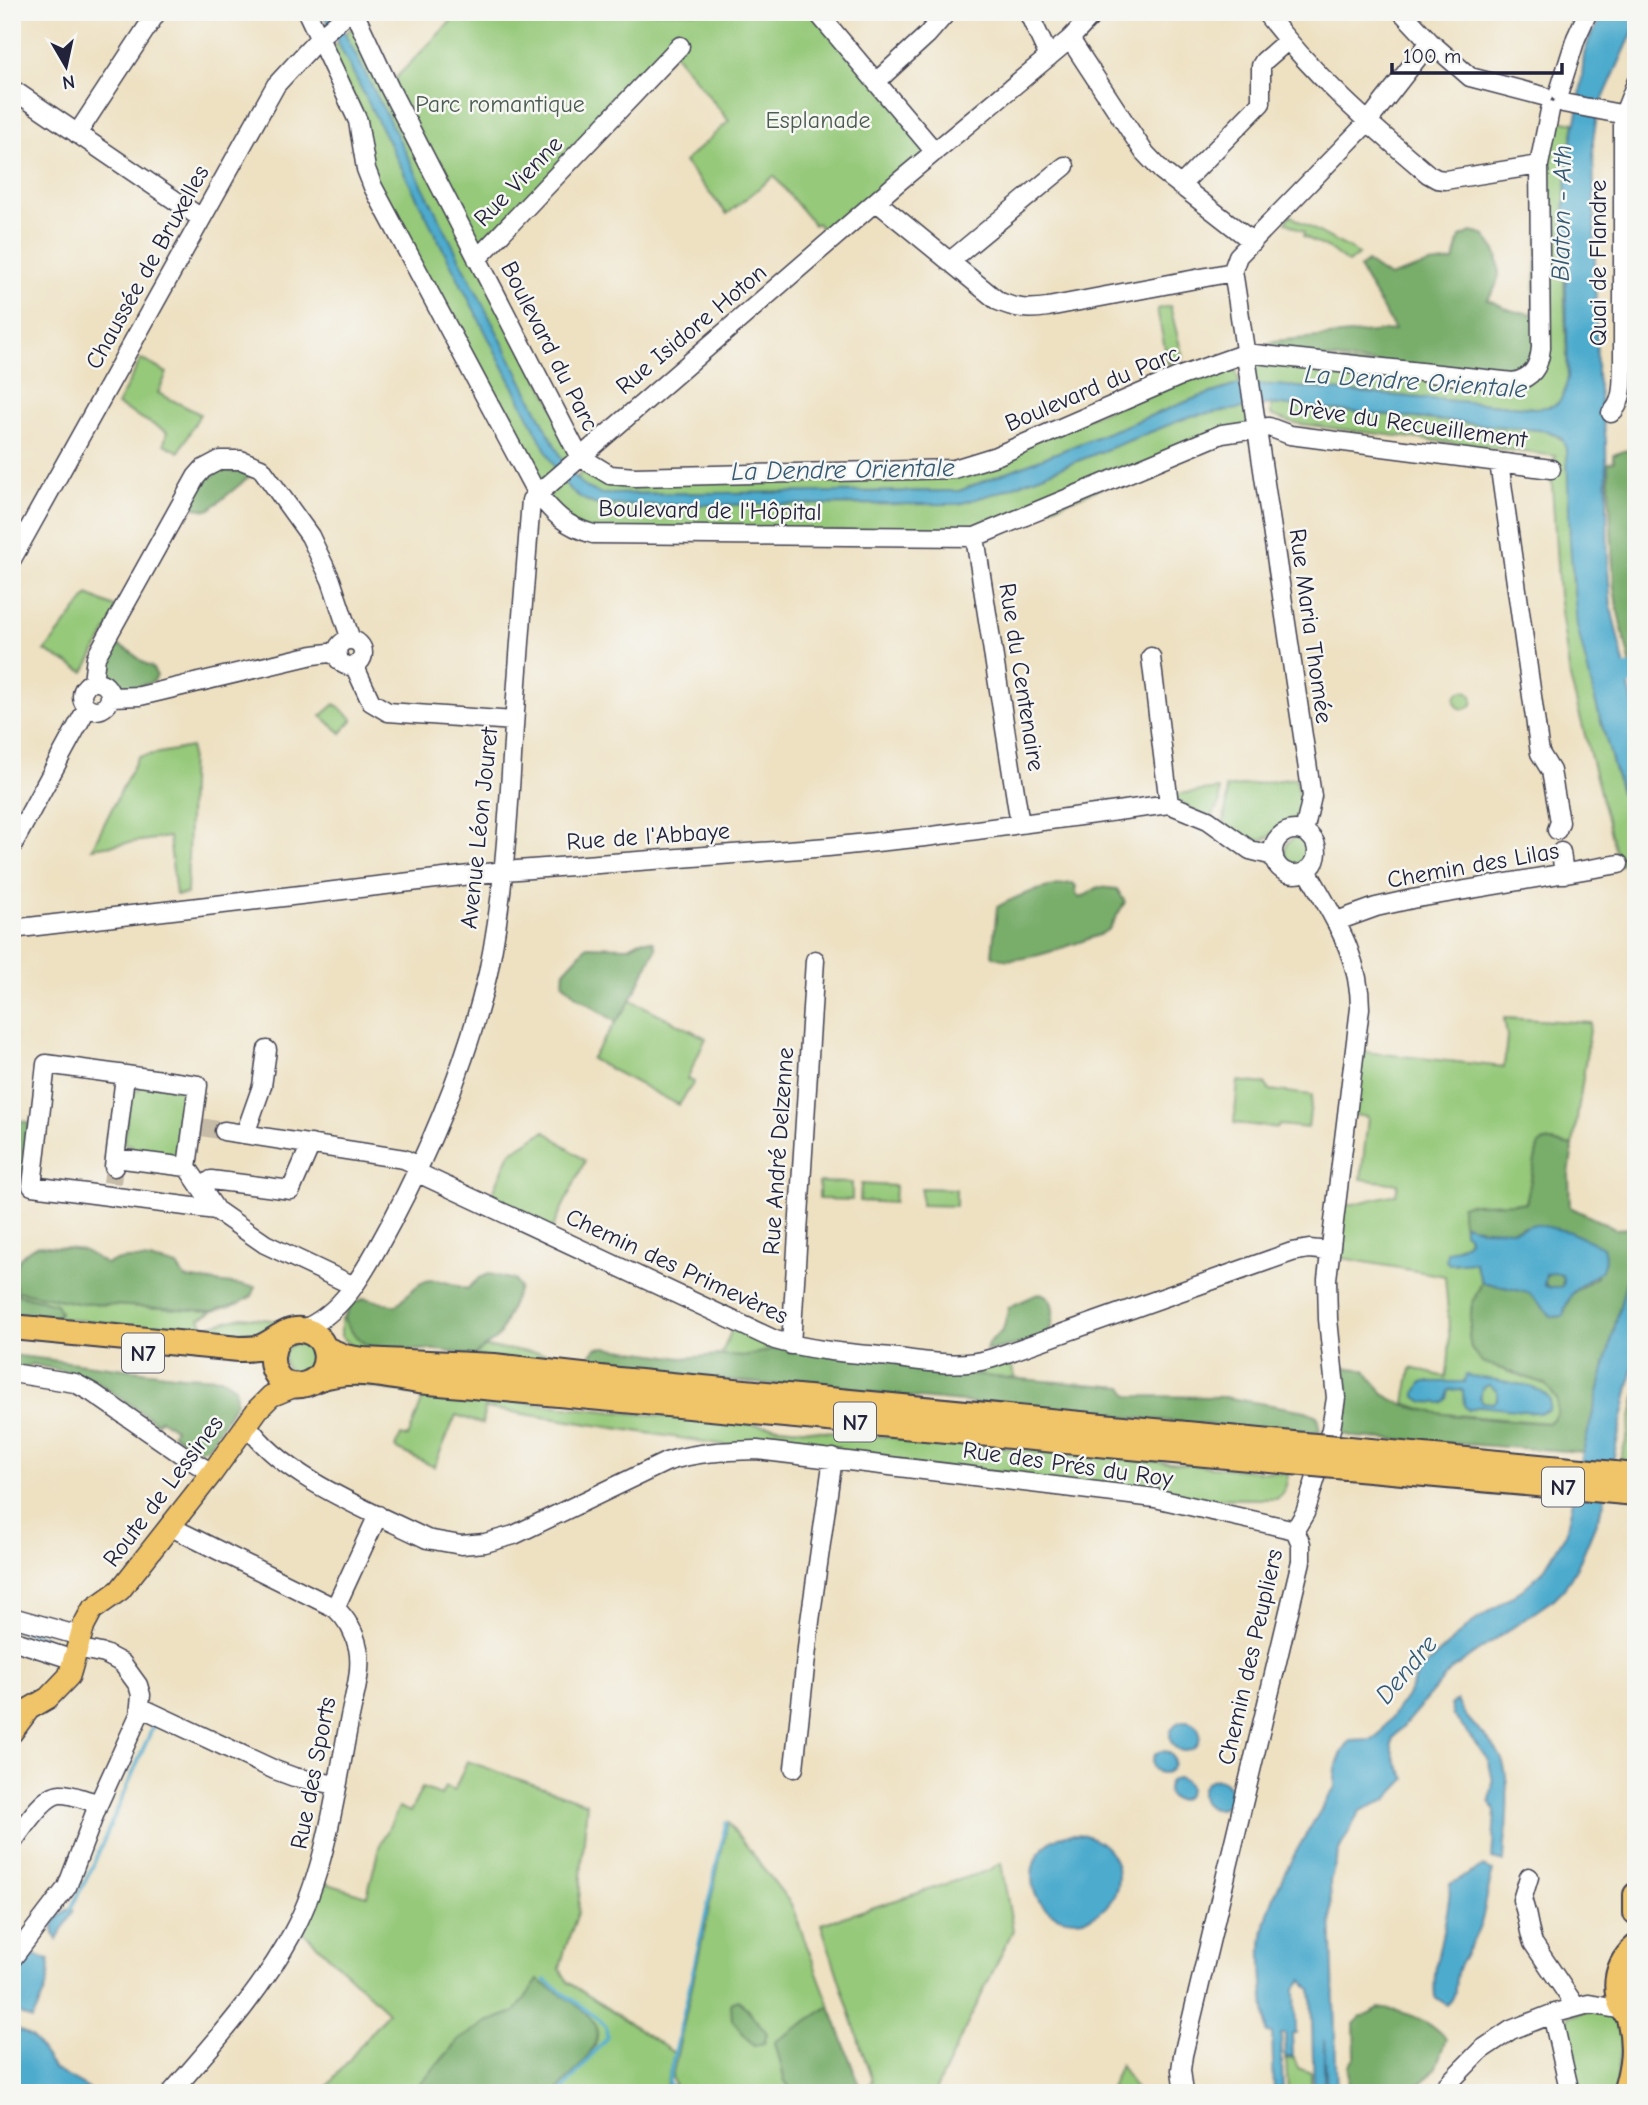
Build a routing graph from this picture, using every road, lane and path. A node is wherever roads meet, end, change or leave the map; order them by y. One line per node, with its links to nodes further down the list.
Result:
1 (157, 12): 23 (street)
2 (307, 12): 11 (street, Boulevard de l'Hôpital)
3 (817, 12): 17 (street)
4 (947, 12): 17 (street)
5 (1028, 12): 16 (street)
6 (1095, 12): 12 (street, Rue Isidore Hoton)
7 (1265, 12): 13 (street)
8 (1402, 12): 14 (street)
9 (1588, 12): 20 (street)
10 (349, 13): 11 (street, Chaussée de Bruxelles); 31 (street, Boulevard du Parc)
11 (321, 36): 29 (street, Chaussée de Bruxelles); 40 (street, Boulevard de l'Hôpital)
12 (1070, 39): 16 (street, Rue Isidore Hoton); 27 (street)
13 (1287, 41): 22 (street); 27 (street)
14 (1430, 41): 20 (street); 22 (street)
15 (680, 46): 31 (street, Rue Vienne)
16 (1049, 57): 24 (street, Rue Isidore Hoton)
17 (876, 82): 24 (street)
18 (1636, 83): 21 (street)
19 (12, 89): 23 (street)
20 (1558, 102): 21 (street); 25 (street)
21 (1626, 117): 35 (street, Quai de Flandre)
22 (1367, 122): 25 (street); 30 (street)
23 (77, 134): 29 (street)
24 (935, 152): 28 (street, Rue Isidore Hoton)
25 (1539, 165): 34 (street)
26 (1065, 166): 32 (street)
27 (1180, 186): 30 (street)
28 (877, 202): 32 (street); 37 (street, Rue Isidore Hoton)
29 (201, 218): 42 (street, Chaussée de Bruxelles)
30 (1253, 242): 33 (street)
31 (477, 259): 37 (street, Boulevard du Parc)
32 (949, 262): 33 (street)
33 (1233, 272): 34 (street, Rue Maria Thomée)
34 (1247, 359): 36 (street, Rue Maria Thomée); 37 (street, Boulevard du Parc)
35 (1614, 411)
36 (1256, 423): 38 (street, Drève du Recueillement); 41 (street, Boulevard de l'Hôpital); 52 (street, Rue Maria Thomée)
37 (579, 456): 40 (street, Rue Isidore Hoton)
38 (1499, 462): 39 (street, Drève du Recueillement); 51 (street)
39 (1551, 469)
40 (536, 492): 41 (street, Boulevard de l'Hôpital); 48 (street, Avenue Léon Jouret)
41 (975, 537): 50 (street, Rue du Centenaire)
42 (12, 559)
43 (1151, 657): 49 (street)
44 (346, 661): 45 (street); 46 (street); 48 (street)
45 (93, 682): 46 (street); 47 (street)
46 (111, 697): 47 (street)
47 (87, 708): 53 (street)
48 (514, 721): 58 (street, Avenue Léon Jouret)
49 (1169, 804): 50 (street, Rue de l'Abbaye); 55 (street, Rue de l'Abbaye)
50 (1020, 824): 58 (street, Rue de l'Abbaye)
51 (1557, 830)
52 (1304, 832): 55 (street); 57 (street)
53 (12, 846)
54 (1561, 852): 59 (street)
55 (1274, 856): 57 (street)
56 (1619, 864): 59 (street, Chemin des Lilas)
57 (1307, 870): 60 (street, Chemin des Peupliers)
58 (504, 871): 61 (street, Rue de l'Abbaye); 69 (street, Avenue Léon Jouret)
59 (1564, 874): 60 (street, Chemin des Lilas)
60 (1337, 920): 73 (street, Chemin des Peupliers)
61 (12, 929)
62 (815, 960): 80 (street, Rue André Delzenne)
63 (267, 1050): 66 (street)
64 (125, 1076): 68 (street); 70 (street); 70 (street)
65 (224, 1131): 66 (street, Chemin des Primevères)
66 (245, 1134): 67 (street, Chemin des Primevères)
67 (311, 1144): 69 (street, Chemin des Primevères); 71 (street)
68 (187, 1167): 70 (street); 71 (street)
69 (417, 1169): 74 (street, Avenue Léon Jouret); 80 (street, Chemin des Primevères)
70 (113, 1176): 72 (street)
71 (202, 1188): 72 (street)
72 (216, 1210): 74 (street)
73 (1330, 1251): 80 (street, Chemin des Primevères); 94 (street, Chemin des Peupliers)
74 (354, 1286): 75 (street, Avenue Léon Jouret)
75 (338, 1305): 77 (street, Avenue Léon Jouret); 81 (street, Avenue Léon Jouret)
76 (12, 1327): 78 (highway, N7)
77 (301, 1330): 78 (highway); 81 (highway)
78 (278, 1339): 82 (highway)
79 (12, 1340): 82 (highway, N7)
80 (791, 1345)
81 (324, 1346): 84 (highway); 86 (highway, N7)
82 (273, 1369): 84 (highway); 85 (main road, Route de Lessines)
83 (12, 1373): 89 (street)
84 (306, 1382): 85 (main road, Route de Lessines); 86 (highway, N7)
85 (253, 1416): 89 (main road, Route de Lessines); 92 (street, Rue des Prés du Roy)
86 (1292, 1453): 88 (highway, N7, bridge)
87 (833, 1458): 92 (street, Rue des Prés du Roy); 94 (street, Rue des Prés du Roy); 101 (street)
88 (1491, 1472): 90 (highway, N7); 91 (highway, N7)
89 (212, 1473): 93 (main road, Route de Lessines)
90 (1636, 1476)
91 (1636, 1493)
92 (378, 1515): 95 (street)
93 (169, 1526): 95 (street, Rue des Sports); 98 (main road, Route de Lessines)
94 (1295, 1530): 116 (street, Chemin des Peupliers)
95 (335, 1608): 102 (street, Rue des Sports)
96 (12, 1617): 98 (street)
97 (12, 1640): 98 (street)
98 (77, 1648): 99 (street); 100 (main road, Route de Lessines)
99 (140, 1707): 102 (street); 103 (street)
100 (12, 1732)
101 (794, 1768)
102 (337, 1785): 115 (street, Rue des Sports)
103 (97, 1805): 104 (street); 109 (street)
104 (12, 1843)
105 (1529, 1877): 111 (street)
106 (1636, 1895): 107 (highway)
107 (1636, 1913)
108 (1635, 1944): 110 (highway)
109 (12, 1959)
110 (1616, 1983): 111 (street); 113 (highway)
111 (1583, 2006): 112 (street); 113 (street)
112 (1552, 2014): 117 (street); 118 (street)
113 (1629, 2018): 119 (highway)
114 (1636, 2086): 120 (highway)
115 (171, 2093)
116 (1184, 2093)
117 (1439, 2093)
118 (1570, 2093)
119 (1625, 2093)
120 (1632, 2093)

